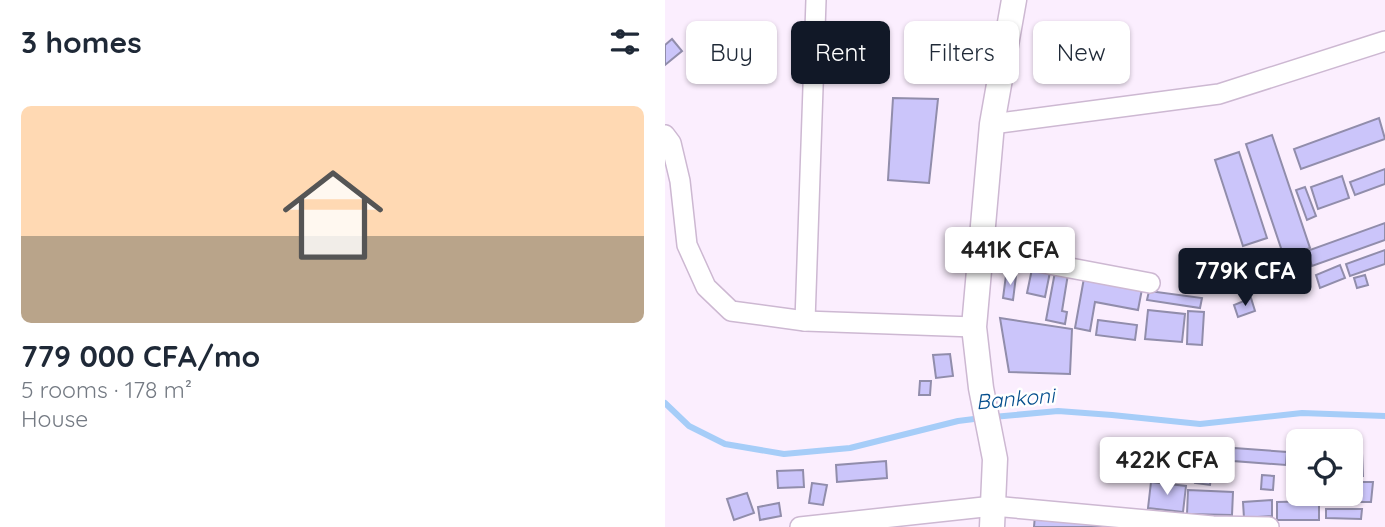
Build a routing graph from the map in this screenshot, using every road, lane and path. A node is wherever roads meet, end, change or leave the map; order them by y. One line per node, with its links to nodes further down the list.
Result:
1 (816, 0): 8 (street)
2 (1014, 0): 4 (street)
3 (1385, 41): 4 (street)
4 (992, 124): 6 (street)
5 (668, 139): 8 (street)
6 (980, 251): 7 (street); 9 (street)
7 (1150, 283)
8 (805, 321): 9 (street)
9 (974, 327): 10 (street)
10 (993, 516): 11 (street); 13 (street)
11 (1212, 526): 12 (street)
12 (1258, 526)
13 (800, 527)

